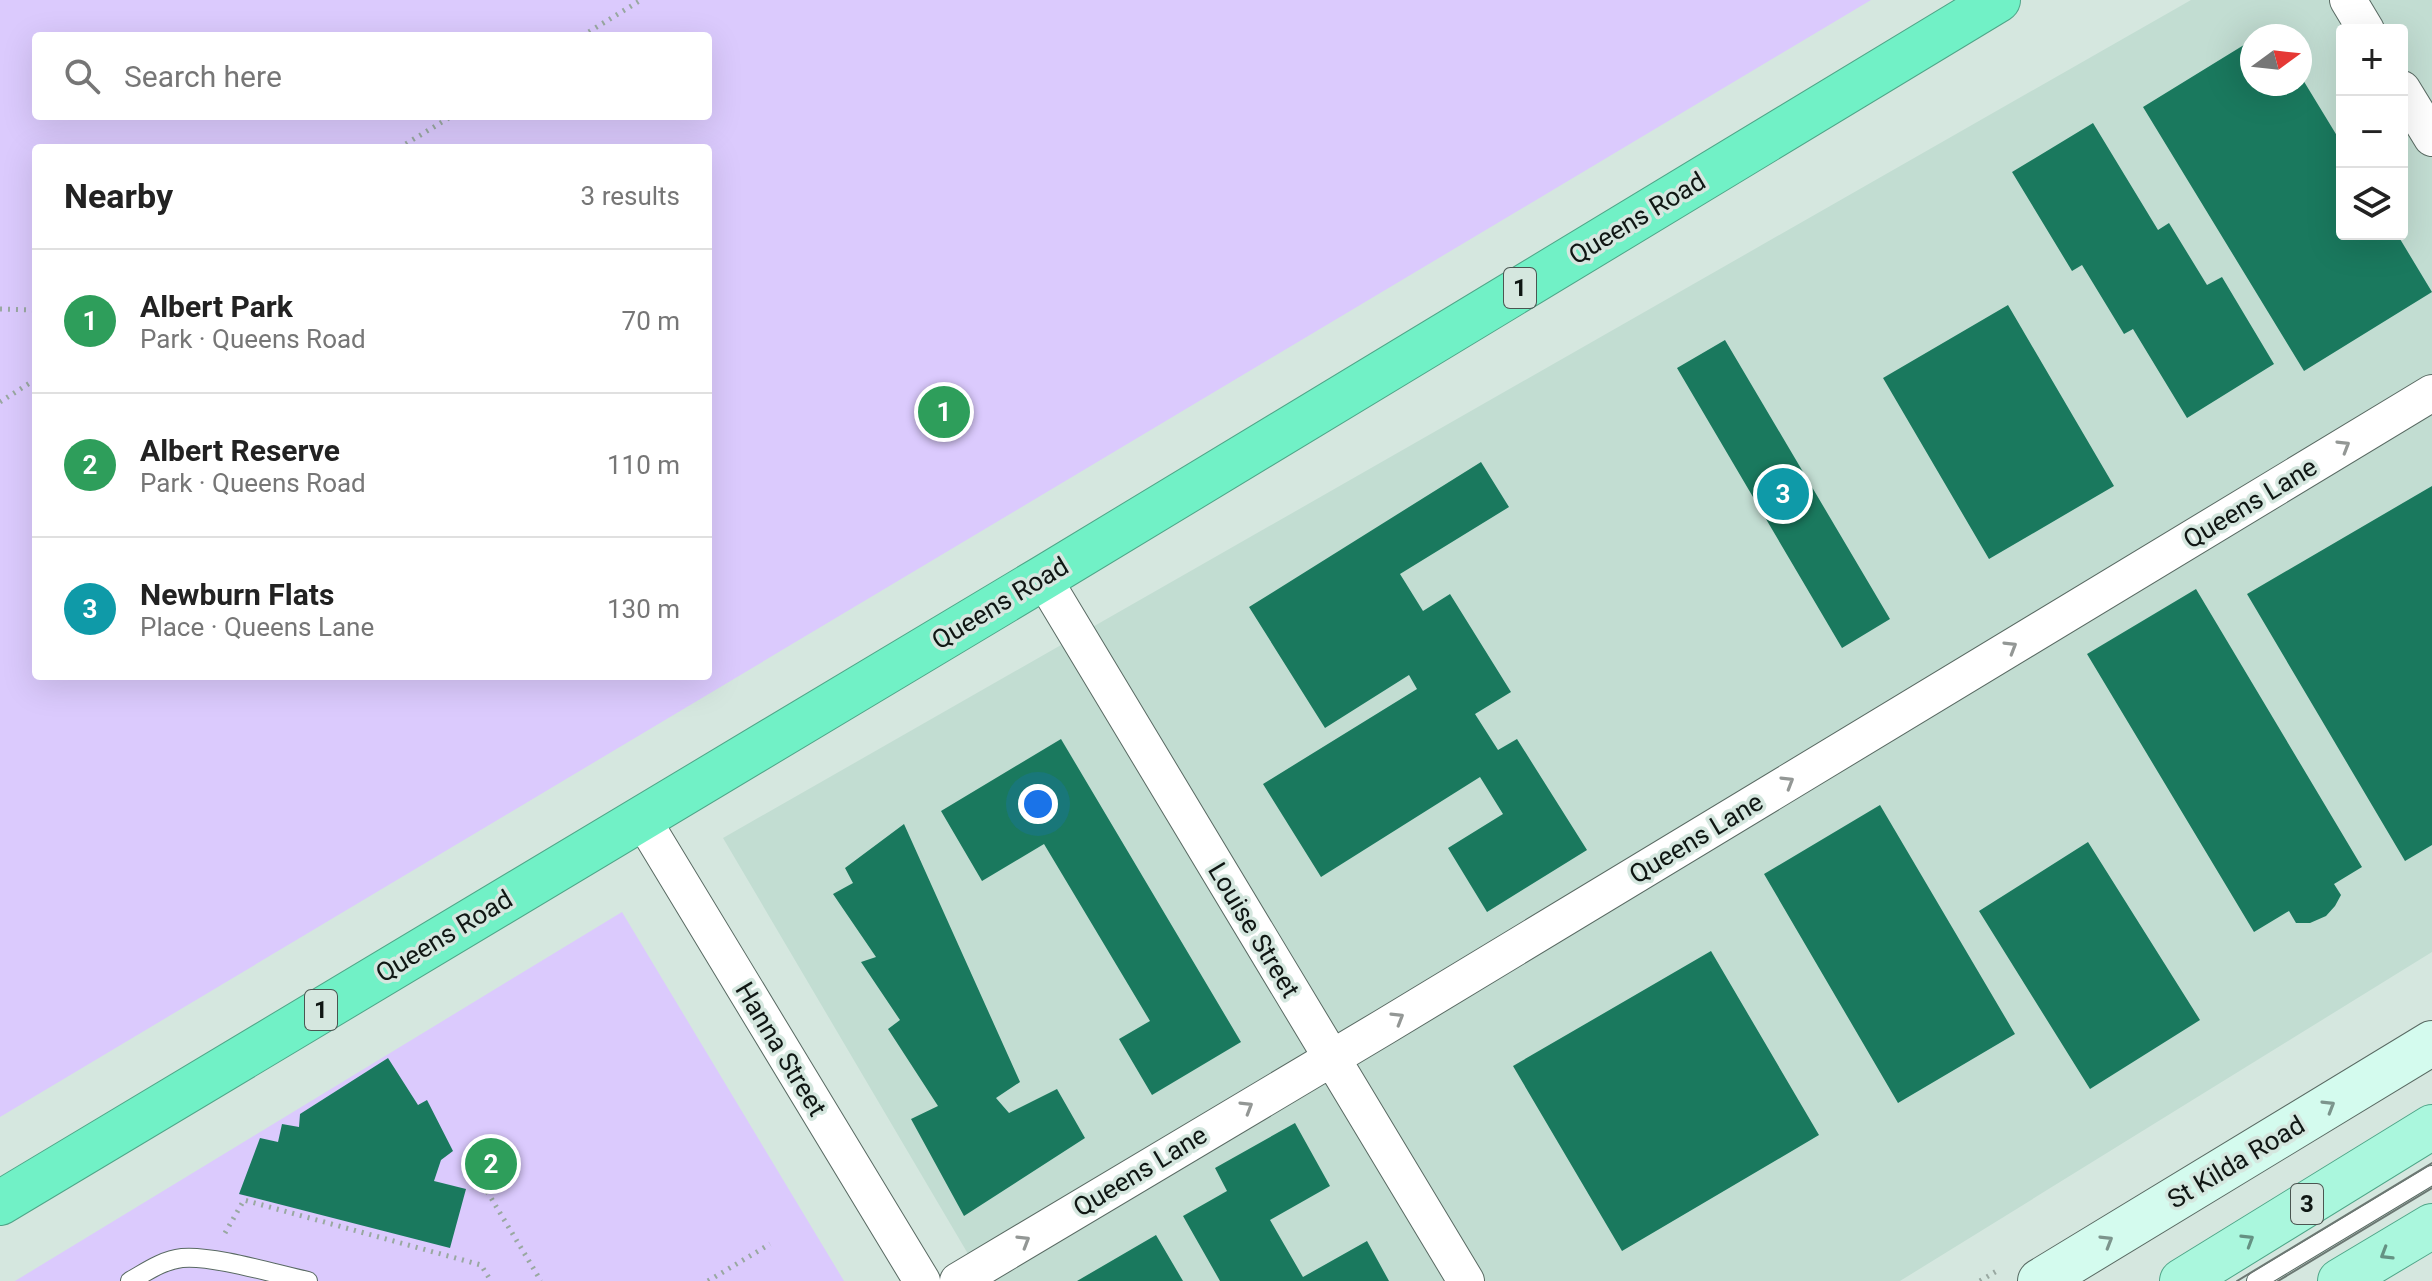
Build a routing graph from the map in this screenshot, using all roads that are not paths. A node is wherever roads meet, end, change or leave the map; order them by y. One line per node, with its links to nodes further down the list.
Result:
1 (1998, 0): 7 (highway, Queens Road / 1)
2 (2348, 0): 3 (street)
3 (2362, 24)
4 (2406, 96): 5 (street)
5 (2432, 138)
6 (2432, 393): 10 (street, Queens Lane, one-way to 6)
7 (1043, 578): 8 (highway, Queens Road / 1); 10 (street, Louise Street)
8 (641, 817): 13 (highway, Queens Road / 1); 17 (street, Hanna Street)
9 (2432, 1043): 20 (main road, St Kilda Road, one-way to 9)
10 (1330, 1056): 18 (street, Queens Lane, one-way to 10); 19 (street, Louise Street)
11 (2432, 1127): 21 (main road, 3, one-way to 11)
12 (2432, 1175): 22 (lane)
13 (0, 1203)
14 (2432, 1226): 23 (main road, one-way to 23)
15 (130, 1281): 16 (lane)
16 (308, 1281)
17 (922, 1281)
18 (958, 1281)
19 (1466, 1281)
20 (2040, 1281)
21 (2182, 1281)
22 (2256, 1281)
23 (2340, 1281)

